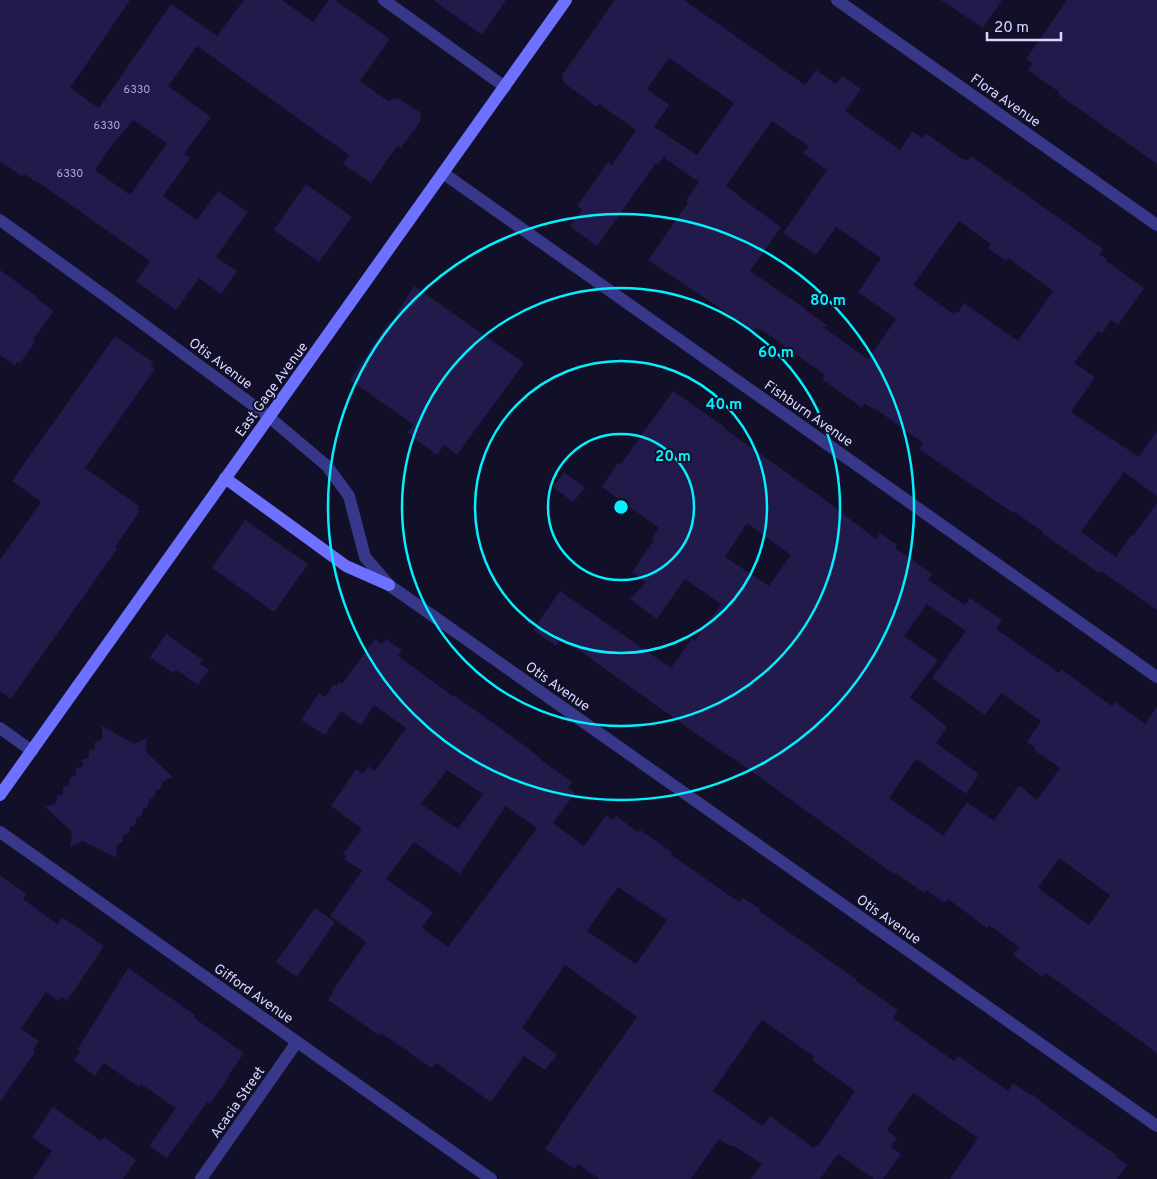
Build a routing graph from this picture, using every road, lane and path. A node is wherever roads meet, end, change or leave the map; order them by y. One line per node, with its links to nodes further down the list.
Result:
1 (384, 0): 4 (street)
2 (566, 0): 4 (main road, East Gage Avenue)
3 (837, 0): 7 (street, Flora Avenue)
4 (505, 87): 5 (main road, East Gage Avenue)
5 (443, 173): 8 (main road, East Gage Avenue); 11 (street, Fishburn Avenue)
6 (0, 220): 8 (street, Otis Avenue)
7 (1157, 225)
8 (269, 417): 9 (main road, East Gage Avenue); 10 (street, Otis Avenue)
9 (225, 478): 10 (main road); 13 (main road, East Gage Avenue)
10 (388, 585): 17 (street, Otis Avenue)
11 (1157, 677)
12 (0, 728): 13 (street)
13 (32, 751): 14 (main road, East Gage Avenue)
14 (0, 795)
15 (0, 832): 16 (street, Gifford Avenue)
16 (297, 1042): 18 (street, Acacia Street); 19 (street, Gifford Avenue)
17 (1157, 1126)
18 (201, 1179)
19 (491, 1179)

